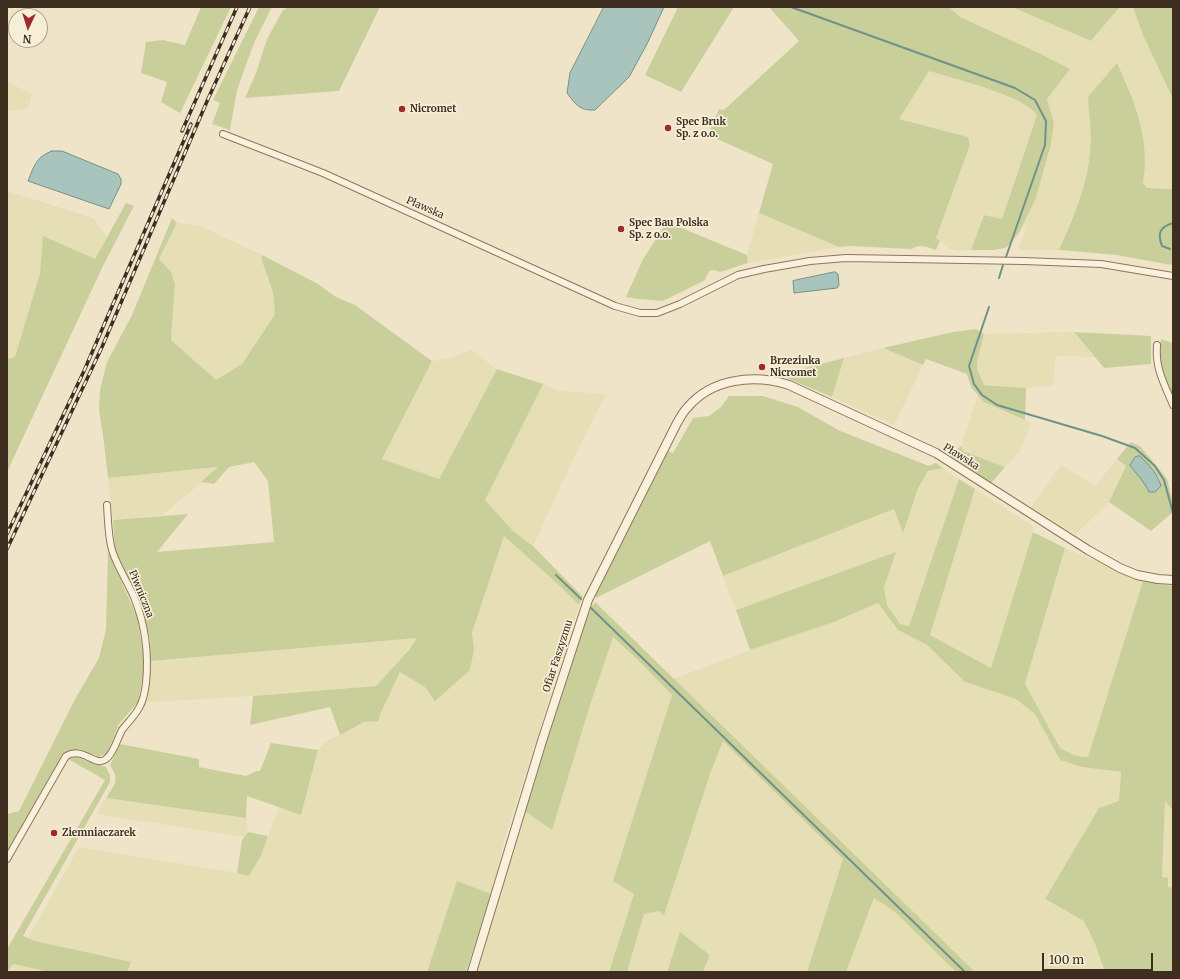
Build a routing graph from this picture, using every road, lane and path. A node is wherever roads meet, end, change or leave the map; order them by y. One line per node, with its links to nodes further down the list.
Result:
1 (223, 134): 2 (street, Pławska)
2 (1173, 276)
3 (1157, 345): 5 (street)
4 (727, 382): 7 (street, Pławska); 9 (street, Ofiar Faszyzmu)
5 (1173, 404)
6 (107, 505): 8 (street, Piwniczna)
7 (1173, 580)
8 (7, 859)
9 (472, 972)

